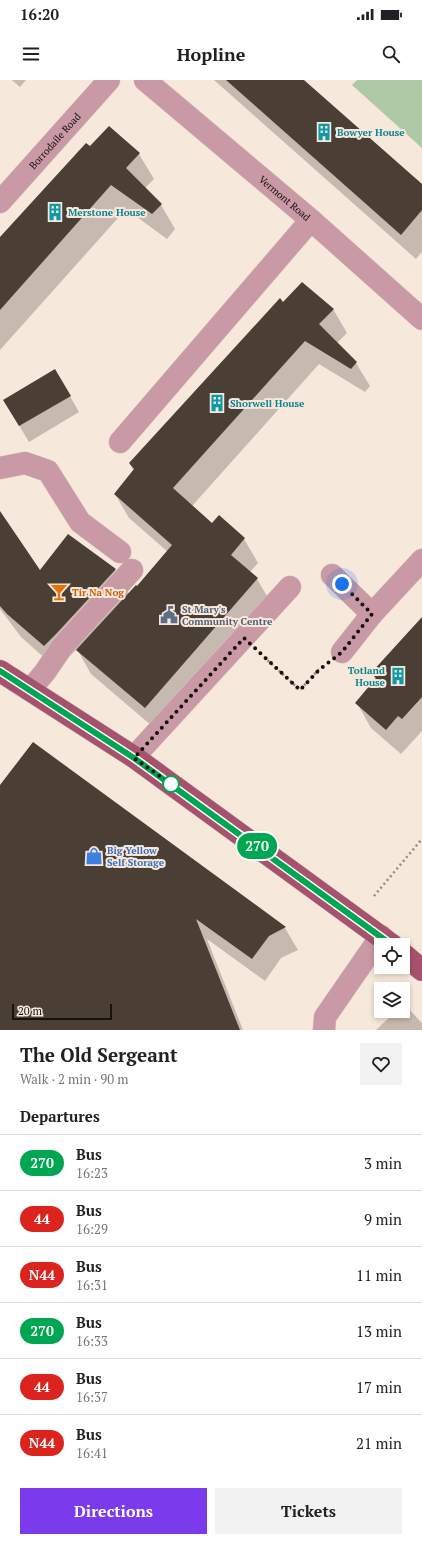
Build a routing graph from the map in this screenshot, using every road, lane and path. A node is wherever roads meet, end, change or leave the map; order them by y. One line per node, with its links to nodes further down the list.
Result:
1 (109, 80): 3 (street, Borrodaile Road)
2 (146, 80): 4 (street, Vermont Road)
3 (0, 202)
4 (311, 220): 5 (street, Vermont Road); 6 (street)
5 (422, 319)
6 (120, 442)
7 (0, 468): 8 (street)
8 (120, 552)
9 (422, 560): 13 (street)
10 (132, 570): 17 (street)
11 (332, 575): 13 (street)
12 (290, 587): 14 (street)
13 (372, 614): 15 (street)
14 (244, 638): 15 (path); 18 (street)
15 (342, 652)
16 (0, 671): 17 (main road)
17 (30, 690): 18 (main road)
18 (134, 758): 20 (main road)
19 (422, 839): 20 (path)
20 (356, 918): 21 (main road)
21 (382, 938)
22 (374, 956): 25 (street)
23 (410, 960): 24 (main road)
24 (422, 970)
25 (324, 1030)

